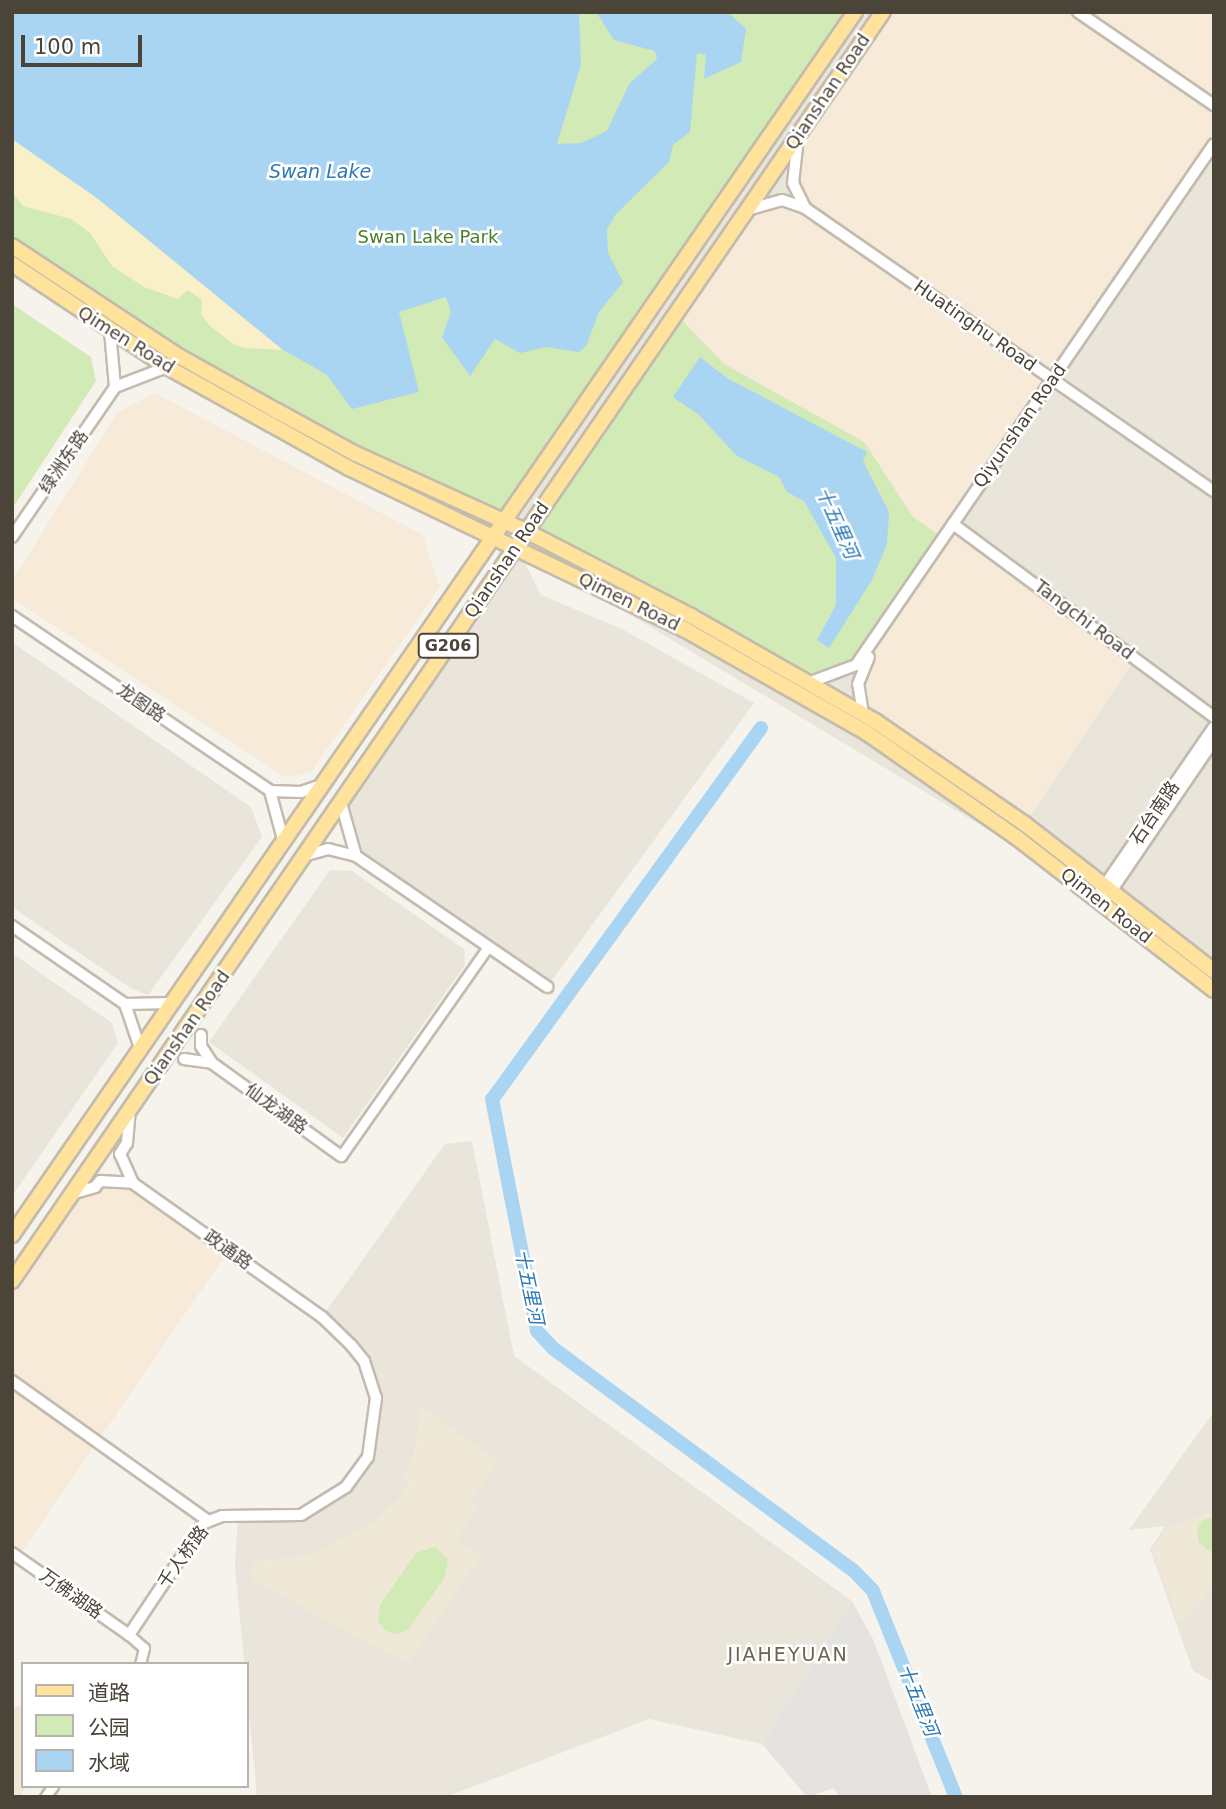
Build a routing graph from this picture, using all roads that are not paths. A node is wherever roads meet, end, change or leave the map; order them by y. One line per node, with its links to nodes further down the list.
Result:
1 (855, 12): 17 (main road, Qianshan Road / G206)
2 (883, 12): 5 (main road, Qianshan Road / G206)
3 (1078, 12): 4 (street)
4 (1214, 105)
5 (798, 137): 8 (street); 9 (main road, Qianshan Road / G206)
6 (1214, 144): 14 (street, Qiyunshan Road)
7 (1214, 155): 14 (street)
8 (805, 208): 9 (street, Huatinghu Road); 14 (street, Huatinghu Road)
9 (747, 210): 19 (main road, Qianshan Road / G206)
10 (12, 246): 17 (main road, Qimen Road)
11 (12, 264): 12 (main road, Qimen Road)
12 (110, 331): 13 (main road, Qimen Road); 15 (street)
13 (167, 367): 15 (street); 21 (main road, Qimen Road)
14 (1055, 381): 16 (street, Huatinghu Road); 18 (street, Qiyunshan Road)
15 (115, 387): 20 (street, 绿洲东路)
16 (1214, 491)
17 (506, 523): 19 (main road, Qimen Road); 21 (main road, Qianshan Road / G206)
18 (957, 523): 24 (street, Qiyunshan Road); 25 (street, Tangchi Road); 26 (street); 27 (street, Tangchi Road)
19 (526, 531): 22 (main road, Qianshan Road / G206); 24 (main road, Qimen Road)
20 (12, 537)
21 (496, 537): 22 (main road, Qimen Road); 30 (main road, Qianshan Road / G206)
22 (515, 547): 32 (main road, Qianshan Road / G206); 36 (main road, Qimen Road)
23 (12, 616): 31 (street, 龙图路)
24 (808, 683): 26 (main road, Qimen Road)
25 (1214, 711)
26 (863, 714): 36 (main road, Qimen Road)
27 (1214, 717)
28 (1214, 727): 36 (street, 石台南路)
29 (1214, 740): 36 (street, 石台南路)
30 (327, 783): 31 (street); 33 (main road, Qianshan Road / G206)
31 (270, 791): 33 (street)
32 (341, 803): 34 (main road, Qianshan Road / G206); 35 (street)
33 (284, 844): 42 (main road, Qianshan Road / G206)
34 (307, 855): 35 (street); 48 (main road, Qianshan Road / G206)
35 (356, 856): 38 (street)
36 (1103, 894): 39 (main road, Qimen Road); 41 (main road, Qimen Road)
37 (12, 926): 43 (street)
38 (487, 948): 40 (street); 49 (street)
39 (1214, 971)
40 (547, 987)
41 (1214, 990)
42 (172, 1003): 43 (street); 45 (main road, Qianshan Road / G206)
43 (125, 1004): 45 (street)
44 (201, 1035): 47 (street)
45 (141, 1051): 52 (main road, Qianshan Road / G206)
46 (184, 1059): 47 (street)
47 (212, 1063): 49 (street, 仙龙湖路)
48 (130, 1109): 50 (street); 51 (main road, Qianshan Road / G206)
49 (341, 1156)
50 (133, 1183): 51 (street); 54 (street, 政通路)
51 (71, 1194): 53 (main road, Qianshan Road / G206)
52 (12, 1235)
53 (12, 1280)
54 (322, 1317): 56 (street, 千人桥路)
55 (12, 1381): 56 (street)
56 (208, 1521): 58 (street, 千人桥路)
57 (12, 1553): 58 (street, 万佛湖路)
58 (129, 1635): 59 (street)
59 (140, 1662)

